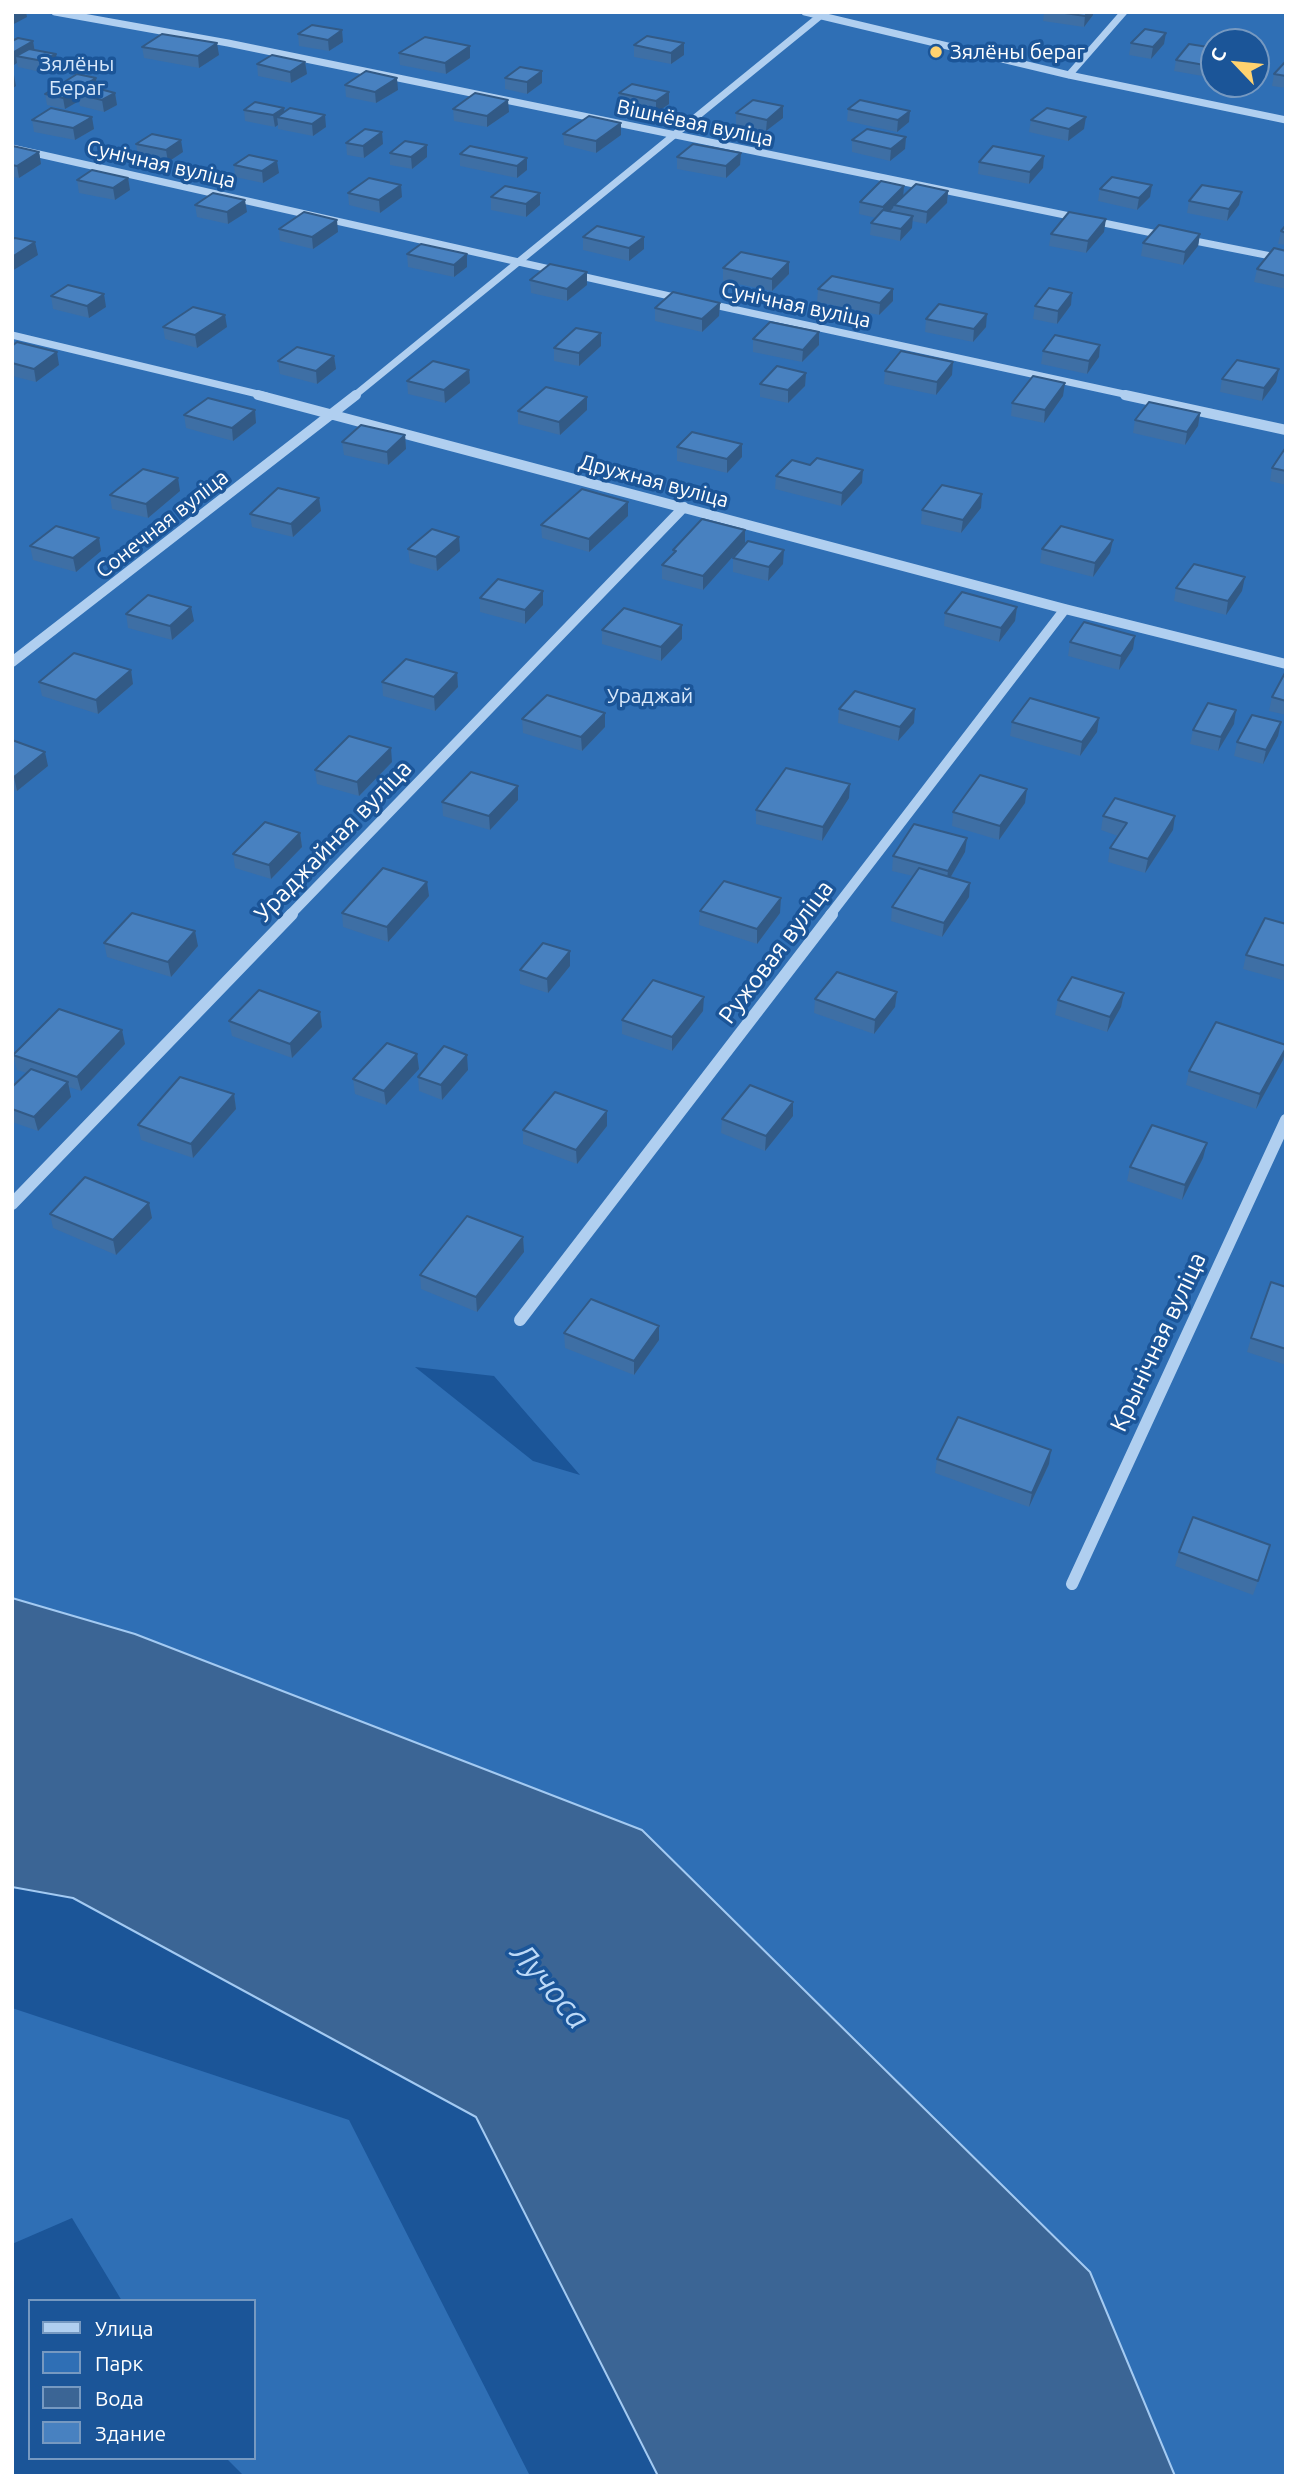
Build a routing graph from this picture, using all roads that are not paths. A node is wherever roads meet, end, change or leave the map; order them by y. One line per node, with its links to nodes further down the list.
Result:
1 (55, 12): 7 (street, Вішнёвая вуліца)
2 (805, 12): 4 (street)
3 (1124, 12): 5 (street)
4 (820, 16): 5 (street); 7 (street, Сонечная вуліца)
5 (1069, 75): 6 (street)
6 (1286, 120)
7 (675, 137): 9 (street, Вішнёвая вуліца); 10 (street, Сонечная вуліца)
8 (12, 148): 10 (street, Сунічная вуліца)
9 (1286, 260)
10 (517, 262): 12 (street, Сонечная вуліца); 13 (street, Сунічная вуліца)
11 (12, 335): 12 (street, Дружная вуліца)
12 (334, 413): 14 (street, Дружная вуліца); 16 (street, Сонечная вуліца)
13 (1286, 430)
14 (684, 507): 15 (street, Дружная вуліца); 19 (street, Ураджайная вуліца)
15 (1065, 609): 17 (street, Дружная вуліца); 20 (street, Ружовая вуліца)
16 (12, 662)
17 (1286, 664)
18 (1286, 1120): 21 (street, Крынічная вуліца)
19 (12, 1205)
20 (520, 1320)
21 (1072, 1584)

